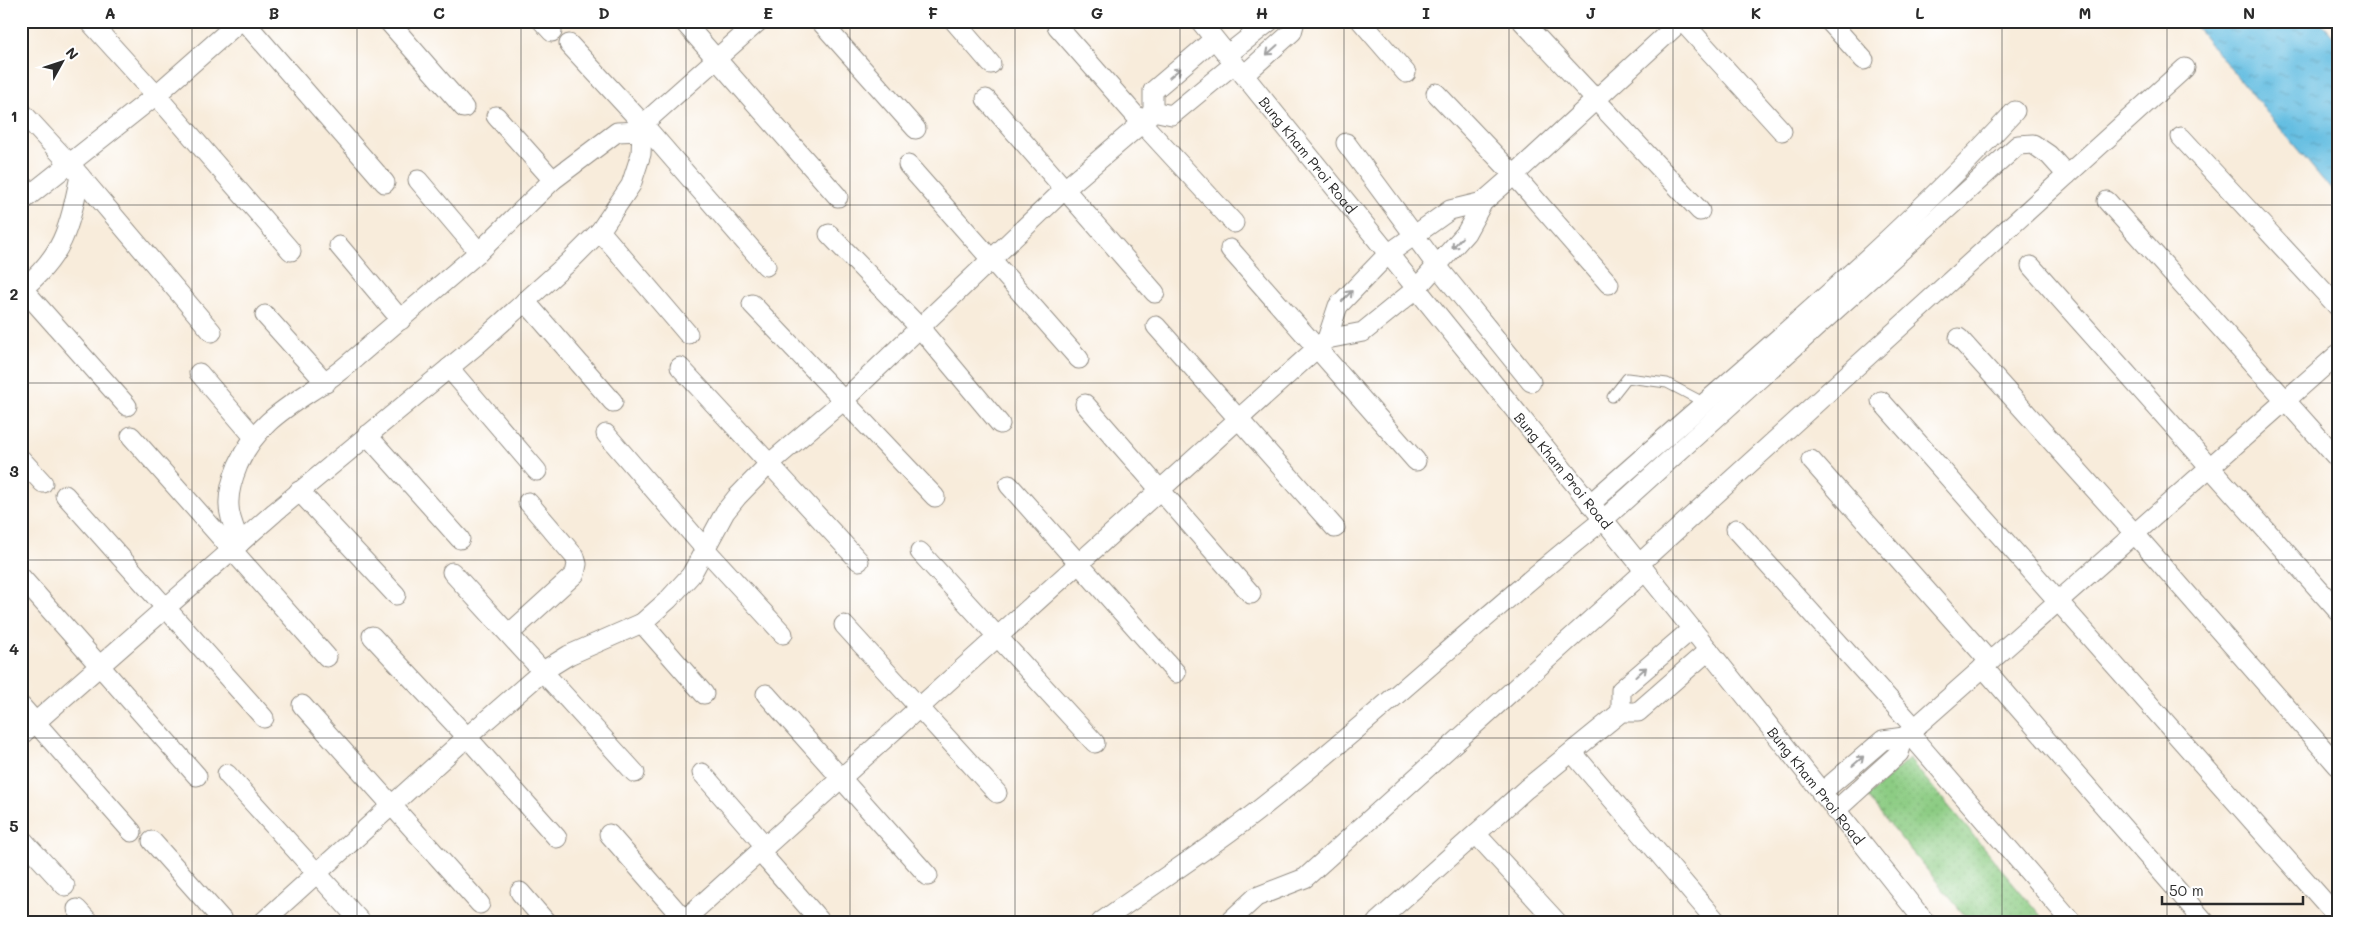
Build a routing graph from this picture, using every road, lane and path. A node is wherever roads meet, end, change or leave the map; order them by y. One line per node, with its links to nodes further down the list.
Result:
1 (89, 21): 25 (street)
2 (242, 21): 25 (street); 44 (street)
3 (388, 21): 28 (street)
4 (683, 21): 18 (street)
5 (759, 21): 18 (street)
6 (820, 21): 34 (street)
7 (954, 21): 20 (street)
8 (1200, 21): 16 (street, Bung Kham Proi Road)
9 (1270, 21): 21 (street)
10 (1295, 21): 21 (street, one-way to 21)
11 (1361, 21): 23 (street)
12 (1522, 21): 27 (street)
13 (1681, 21): 27 (street); 35 (street)
14 (1829, 21): 19 (street)
15 (1057, 26): 32 (street)
16 (1214, 39): 21 (street, Bung Kham Proi Road); 32 (street, one-way to 16)
17 (569, 44): 33 (street)
18 (716, 60): 33 (street); 46 (street)
19 (1864, 60)
20 (991, 64)
21 (1235, 65): 32 (street); 59 (street, Bung Kham Proi Road)
22 (2185, 68): 41 (street)
23 (1406, 73)
24 (1436, 92): 40 (street)
25 (156, 94): 39 (street); 57 (street)
26 (986, 99): 45 (street)
27 (1597, 99): 40 (street); 50 (street)
28 (464, 108)
29 (21, 111): 39 (street)
30 (2016, 111): 91 (street)
31 (496, 116): 43 (street)
32 (1148, 117): 45 (street); 51 (street)
33 (642, 128): 43 (street); 52 (street); 61 (street)
34 (916, 129)
35 (1782, 131)
36 (2181, 137): 70 (street)
37 (1346, 143): 54 (street)
38 (908, 165): 60 (street)
39 (74, 169): 48 (street); 65 (street); 75 (street)
40 (1514, 175): 49 (street); 64 (street)
41 (2067, 175): 115 (street); 125 (street)
42 (418, 180): 58 (street)
43 (553, 180): 58 (street)
44 (385, 183)
45 (1065, 189): 60 (street); 67 (street)
46 (838, 197)
47 (2107, 201): 88 (street)
48 (21, 202)
49 (1482, 202): 54 (street); 62 (street, one-way to 62)
50 (1700, 211)
51 (1234, 223)
52 (600, 231): 68 (street); 76 (street)
53 (829, 234): 74 (street)
54 (1414, 235): 59 (street); 62 (street)
55 (339, 246): 72 (street)
56 (1230, 250): 78 (street)
57 (291, 251)
58 (479, 252): 72 (street)
59 (1388, 254): 66 (street, Bung Kham Proi Road); 78 (street, one-way to 59)
60 (991, 260): 74 (street); 80 (street)
61 (766, 266)
62 (1436, 266): 66 (street); 84 (street)
63 (2031, 266): 105 (street)
64 (1609, 284)
65 (22, 289): 93 (street)
66 (1416, 289): 78 (street); 114 (street, Bung Kham Proi Road)
67 (1156, 293)
68 (525, 301): 82 (street); 89 (street)
69 (752, 304): 87 (street)
70 (2338, 307)
71 (265, 315): 85 (street)
72 (401, 320): 85 (street)
73 (1156, 326): 94 (street)
74 (920, 328): 87 (street); 95 (street)
75 (212, 332)
76 (688, 334)
77 (1958, 338): 118 (street)
78 (1322, 344): 94 (street); 102 (street)
79 (2338, 354): 88 (street)
80 (1079, 360)
81 (680, 367): 104 (street)
82 (449, 368): 98 (street); 106 (street)
83 (199, 373): 99 (street)
84 (1531, 382)
85 (326, 383): 99 (street)
86 (1612, 397): 91 (lane)
87 (844, 400): 104 (street); 112 (street)
88 (2285, 400): 101 (street); 105 (street)
89 (613, 402)
90 (1880, 402): 130 (street)
91 (1706, 403): 114 (street)
92 (1085, 404): 110 (street)
93 (127, 406)
94 (1239, 419): 110 (street); 116 (street)
95 (1000, 424)
96 (606, 434): 121 (street)
97 (131, 436): 120 (street)
98 (367, 436): 109 (street); 119 (street)
99 (254, 437): 120 (street)
100 (21, 459): 107 (street)
101 (2338, 459)
102 (1416, 460)
103 (1811, 460): 142 (street)
104 (769, 464): 121 (street); 123 (street)
105 (2208, 467): 118 (street); 132 (street)
106 (537, 471)
107 (42, 483)
108 (1009, 485): 124 (street)
109 (300, 491): 120 (street); 129 (street)
110 (1159, 491): 124 (street); 128 (street)
111 (65, 496): 131 (street)
112 (935, 497)
113 (528, 502): 136 (street)
114 (1590, 504): 115 (street, Bung Kham Proi Road)
115 (1603, 520): 125 (street, Bung Kham Proi Road); 189 (street)
116 (1335, 528)
117 (1736, 529): 154 (street)
118 (2134, 533): 130 (street); 159 (street)
119 (460, 539)
120 (235, 547): 131 (street); 141 (street)
121 (706, 550): 133 (street); 137 (street)
122 (920, 552): 139 (street)
123 (859, 561)
124 (1079, 563): 139 (street); 145 (street)
125 (1642, 567): 135 (street, Bung Kham Proi Road); 190 (street)
126 (452, 572): 136 (street)
127 (21, 577): 143 (street)
128 (1250, 594)
129 (396, 595)
130 (2058, 600): 142 (street); 181 (street)
131 (165, 608): 143 (street); 152 (street)
132 (2338, 611)
133 (642, 623): 144 (street); 146 (street)
134 (844, 626): 150 (street)
135 (1692, 629): 140 (street, Bung Kham Proi Road); 151 (street, one-way to 135)
136 (510, 633): 144 (street)
137 (784, 634)
138 (372, 636): 156 (street)
139 (998, 637): 150 (street); 157 (street)
140 (1709, 650): 151 (street); 166 (street, Bung Kham Proi Road)
141 (327, 657)
142 (1986, 664): 154 (street); 195 (street)
143 (100, 666): 153 (street); 163 (street)
144 (543, 671): 156 (street); 160 (street)
145 (1176, 673)
146 (704, 694)
147 (766, 694): 164 (street)
148 (302, 705): 167 (street)
149 (21, 706): 153 (street)
150 (920, 708): 164 (street); 165 (street)
151 (1621, 712): 158 (street)
152 (264, 718)
153 (36, 722): 155 (street); 169 (street)
154 (1909, 733): 166 (street, one-way to 154); 168 (street); 194 (street)
155 (21, 735)
156 (467, 737): 167 (street); 173 (street)
157 (1095, 743)
158 (1572, 752): 171 (street); 192 (street)
159 (2338, 766)
160 (635, 773)
161 (227, 774): 176 (street)
162 (702, 774): 175 (street)
163 (197, 776)
164 (842, 778): 175 (street); 177 (street)
165 (997, 793)
166 (1821, 793): 168 (street, Bung Kham Proi Road)
167 (392, 806): 176 (street); 180 (street)
168 (1835, 811): 193 (street, Bung Kham Proi Road)
169 (132, 832)
170 (609, 834): 183 (street)
171 (1476, 834): 182 (street); 191 (street)
172 (21, 838): 178 (street)
173 (557, 838)
174 (152, 841): 184 (street)
175 (763, 850): 183 (street); 188 (street)
176 (317, 874): 185 (street); 186 (street)
177 (928, 876)
178 (65, 886)
179 (520, 892): 187 (street)
180 (480, 904)
181 (2335, 914)
182 (1389, 918)
183 (684, 921)
184 (224, 922)
185 (264, 922)
186 (361, 922)
187 (546, 922)
188 (821, 922)
189 (1101, 922)
190 (1229, 922)
191 (1557, 922)
192 (1717, 922)
193 (1925, 922)
194 (2072, 922)
195 (2205, 922)

